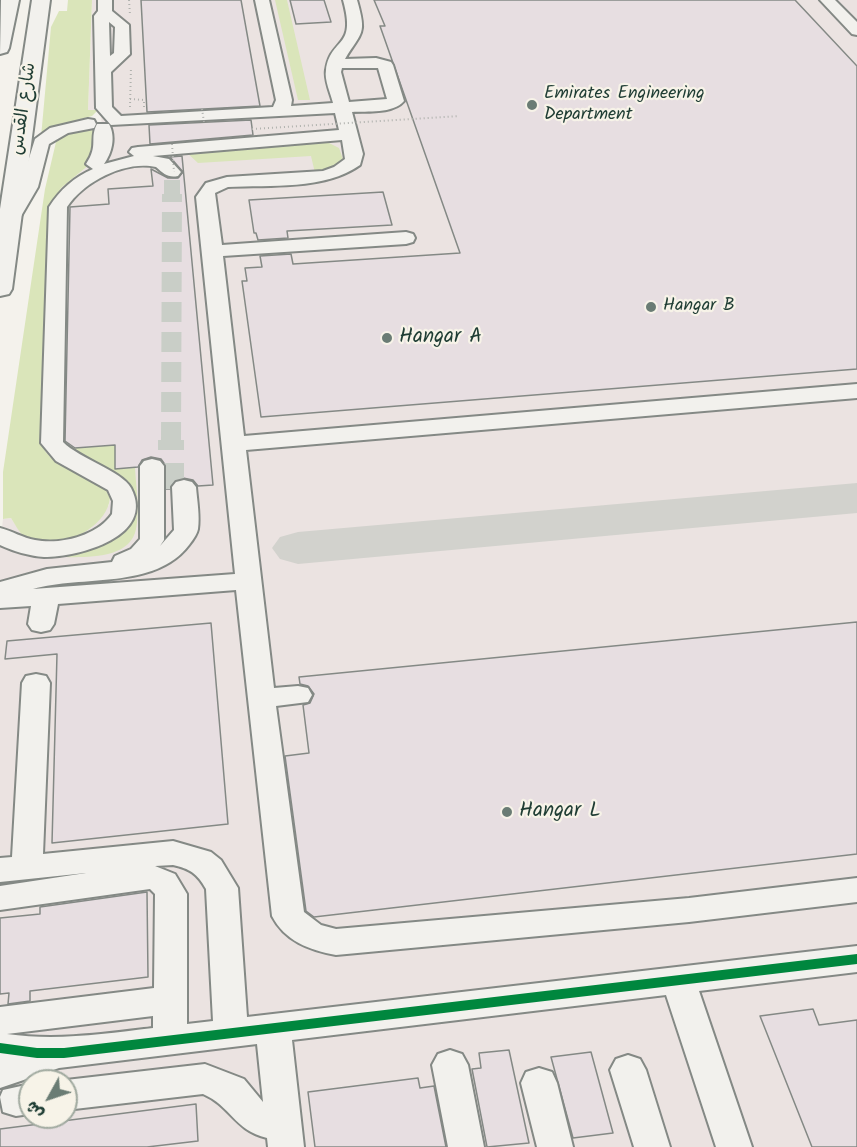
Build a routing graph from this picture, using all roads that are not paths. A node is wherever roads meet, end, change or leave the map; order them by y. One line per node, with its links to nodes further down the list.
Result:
1 (10, 0): 10 (main road, شارع القدس)
2 (41, 0): 20 (main road, شارع القدس)
3 (262, 0): 14 (street)
4 (350, 0): 11 (street)
5 (827, 0): 7 (street)
6 (105, 7): 8 (street); 9 (street)
7 (857, 31)
8 (122, 39): 9 (street); 9 (street); 12 (street)
9 (101, 40): 12 (street)
10 (0, 48)
11 (335, 64): 13 (street); 13 (street)
12 (105, 69): 15 (street)
13 (341, 108): 14 (street); 16 (street)
14 (277, 112): 15 (street)
15 (108, 129): 16 (street); 17 (street); 17 (street); 20 (street)
16 (349, 134): 22 (street)
17 (95, 164): 19 (street)
18 (172, 172): 19 (street)
19 (72, 189): 28 (street)
20 (8, 223): 23 (main road, شارع القدس)
21 (406, 238): 22 (street)
22 (213, 250): 25 (street)
23 (0, 289)
24 (857, 391): 25 (street)
25 (234, 444): 30 (street)
26 (145, 467): 29 (street)
27 (178, 488): 31 (street)
28 (0, 535)
29 (0, 579)
30 (248, 581): 32 (street); 37 (street)
31 (0, 591)
32 (46, 597): 33 (street); 34 (street)
33 (0, 600)
34 (41, 624)
35 (36, 683): 38 (street)
36 (298, 695): 37 (street)
37 (261, 698): 39 (street)
38 (14, 868): 46 (street)
39 (857, 890)
40 (0, 898): 43 (street)
41 (857, 959): 42 (street)
42 (678, 980): 45 (street); 59 (street)
43 (170, 1000): 44 (street); 47 (street)
44 (0, 1021)
45 (273, 1028): 46 (street); 55 (street)
46 (231, 1033): 47 (street)
47 (170, 1040): 49 (street)
48 (0, 1047): 49 (street)
49 (64, 1053): 53 (street)
50 (450, 1065): 56 (street)
51 (628, 1070): 58 (street)
52 (539, 1083): 57 (street)
53 (15, 1091)
54 (78, 1094): 55 (street)
55 (284, 1136)
56 (466, 1147)
57 (555, 1147)
58 (650, 1147)
59 (735, 1147)

